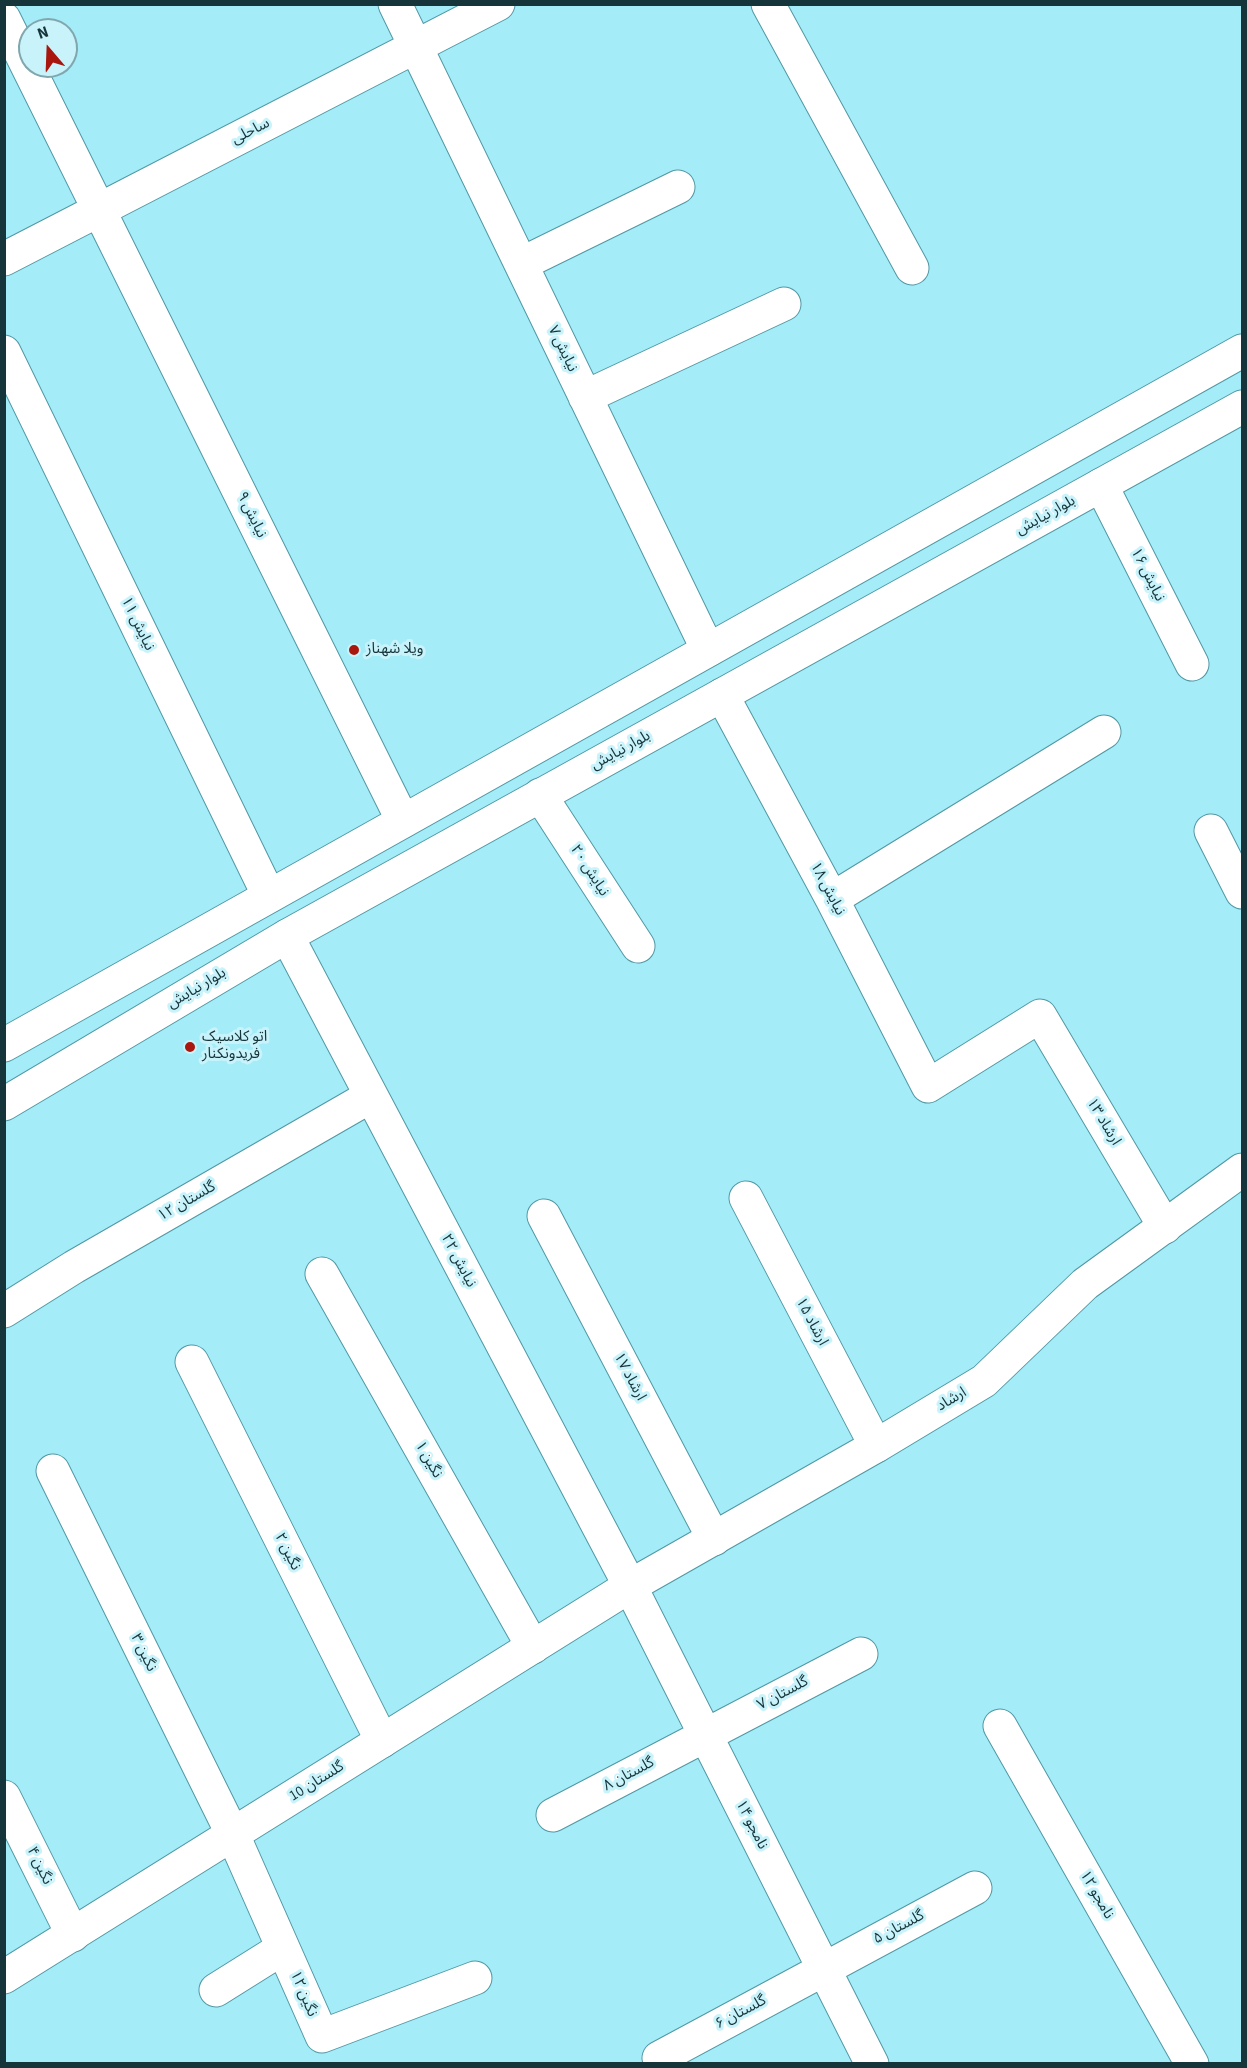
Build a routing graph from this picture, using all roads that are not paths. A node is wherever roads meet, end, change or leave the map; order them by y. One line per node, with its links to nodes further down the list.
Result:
1 (395, 4): 5 (street, نیایش ۷)
2 (498, 4): 5 (street, ساحلی)
3 (768, 4): 10 (street)
4 (4, 19): 7 (street, نیایش ۹)
5 (416, 47): 7 (street, ساحلی); 9 (street, نیایش ۷)
6 (678, 187): 9 (street)
7 (99, 210): 8 (street, ساحلی); 22 (street, نیایش ۹)
8 (4, 259)
9 (521, 264): 14 (street, نیایش ۷)
10 (912, 268)
11 (784, 304): 14 (street)
12 (1242, 351): 17 (street)
13 (4, 352): 25 (street, نیایش ۱۱)
14 (585, 397): 17 (street, نیایش ۷)
15 (1242, 407): 16 (street, بلوار نیایش)
16 (1101, 486): 18 (street, نیایش ۱۶); 19 (street, بلوار نیایش)
17 (708, 650): 22 (street)
18 (1192, 664)
19 (722, 695): 21 (street, بلوار نیایش); 26 (street, نیایش ۱۸)
20 (1104, 732): 26 (street)
21 (540, 795): 27 (street, بلوار نیایش); 28 (street, نیایش ۲۰)
22 (403, 821): 25 (street)
23 (1211, 831): 24 (street)
24 (1242, 892)
25 (269, 896): 30 (street)
26 (832, 899): 29 (street, نیایش ۱۸)
27 (287, 936): 31 (street, نیایش ۲۲); 32 (street, بلوار نیایش)
28 (638, 946)
29 (1040, 1016): 36 (street, ارشاد ۱۳)
30 (4, 1045)
31 (371, 1096): 38 (street, گلستان ۱۲); 43 (street, نیایش ۲۲)
32 (4, 1104)
33 (1242, 1170): 36 (street, ارشاد)
34 (746, 1198): 40 (street, ارشاد ۱۵)
35 (544, 1216): 42 (street, ارشاد ۱۷)
36 (1165, 1227): 40 (street, ارشاد)
37 (322, 1274): 44 (street, نگین ۱)
38 (4, 1311)
39 (192, 1362): 48 (street, نگین ۲)
40 (876, 1446): 42 (street, ارشاد)
41 (53, 1471): 51 (street, نگین ۳)
42 (714, 1539): 43 (street, ارشاد)
43 (630, 1586): 44 (street, گلستان 10); 47 (street, نامجو ۱۴)
44 (533, 1647): 48 (street, گلستان 10)
45 (861, 1654): 47 (street, گلستان ۷)
46 (1000, 1726): 61 (street, نامجو ۱۲)
47 (706, 1735): 50 (street, گلستان ۸); 55 (street, نامجو ۱۴)
48 (382, 1741): 51 (street, گلستان 10)
49 (4, 1797): 53 (street, نگین ۴)
50 (553, 1815)
51 (233, 1835): 53 (street, گلستان 10); 54 (street, نگین ۱۲)
52 (975, 1888): 55 (street, گلستان ۵)
53 (73, 1935): 56 (street, گلستان 10)
54 (284, 1948): 57 (street, نگین ۱۲); 58 (street)
55 (824, 1969): 59 (street, گلستان ۶); 60 (street, نامجو ۱۴)
56 (4, 1977)
57 (475, 1978)
58 (216, 1990)
59 (659, 2058)
60 (872, 2064)
61 (1192, 2064)

